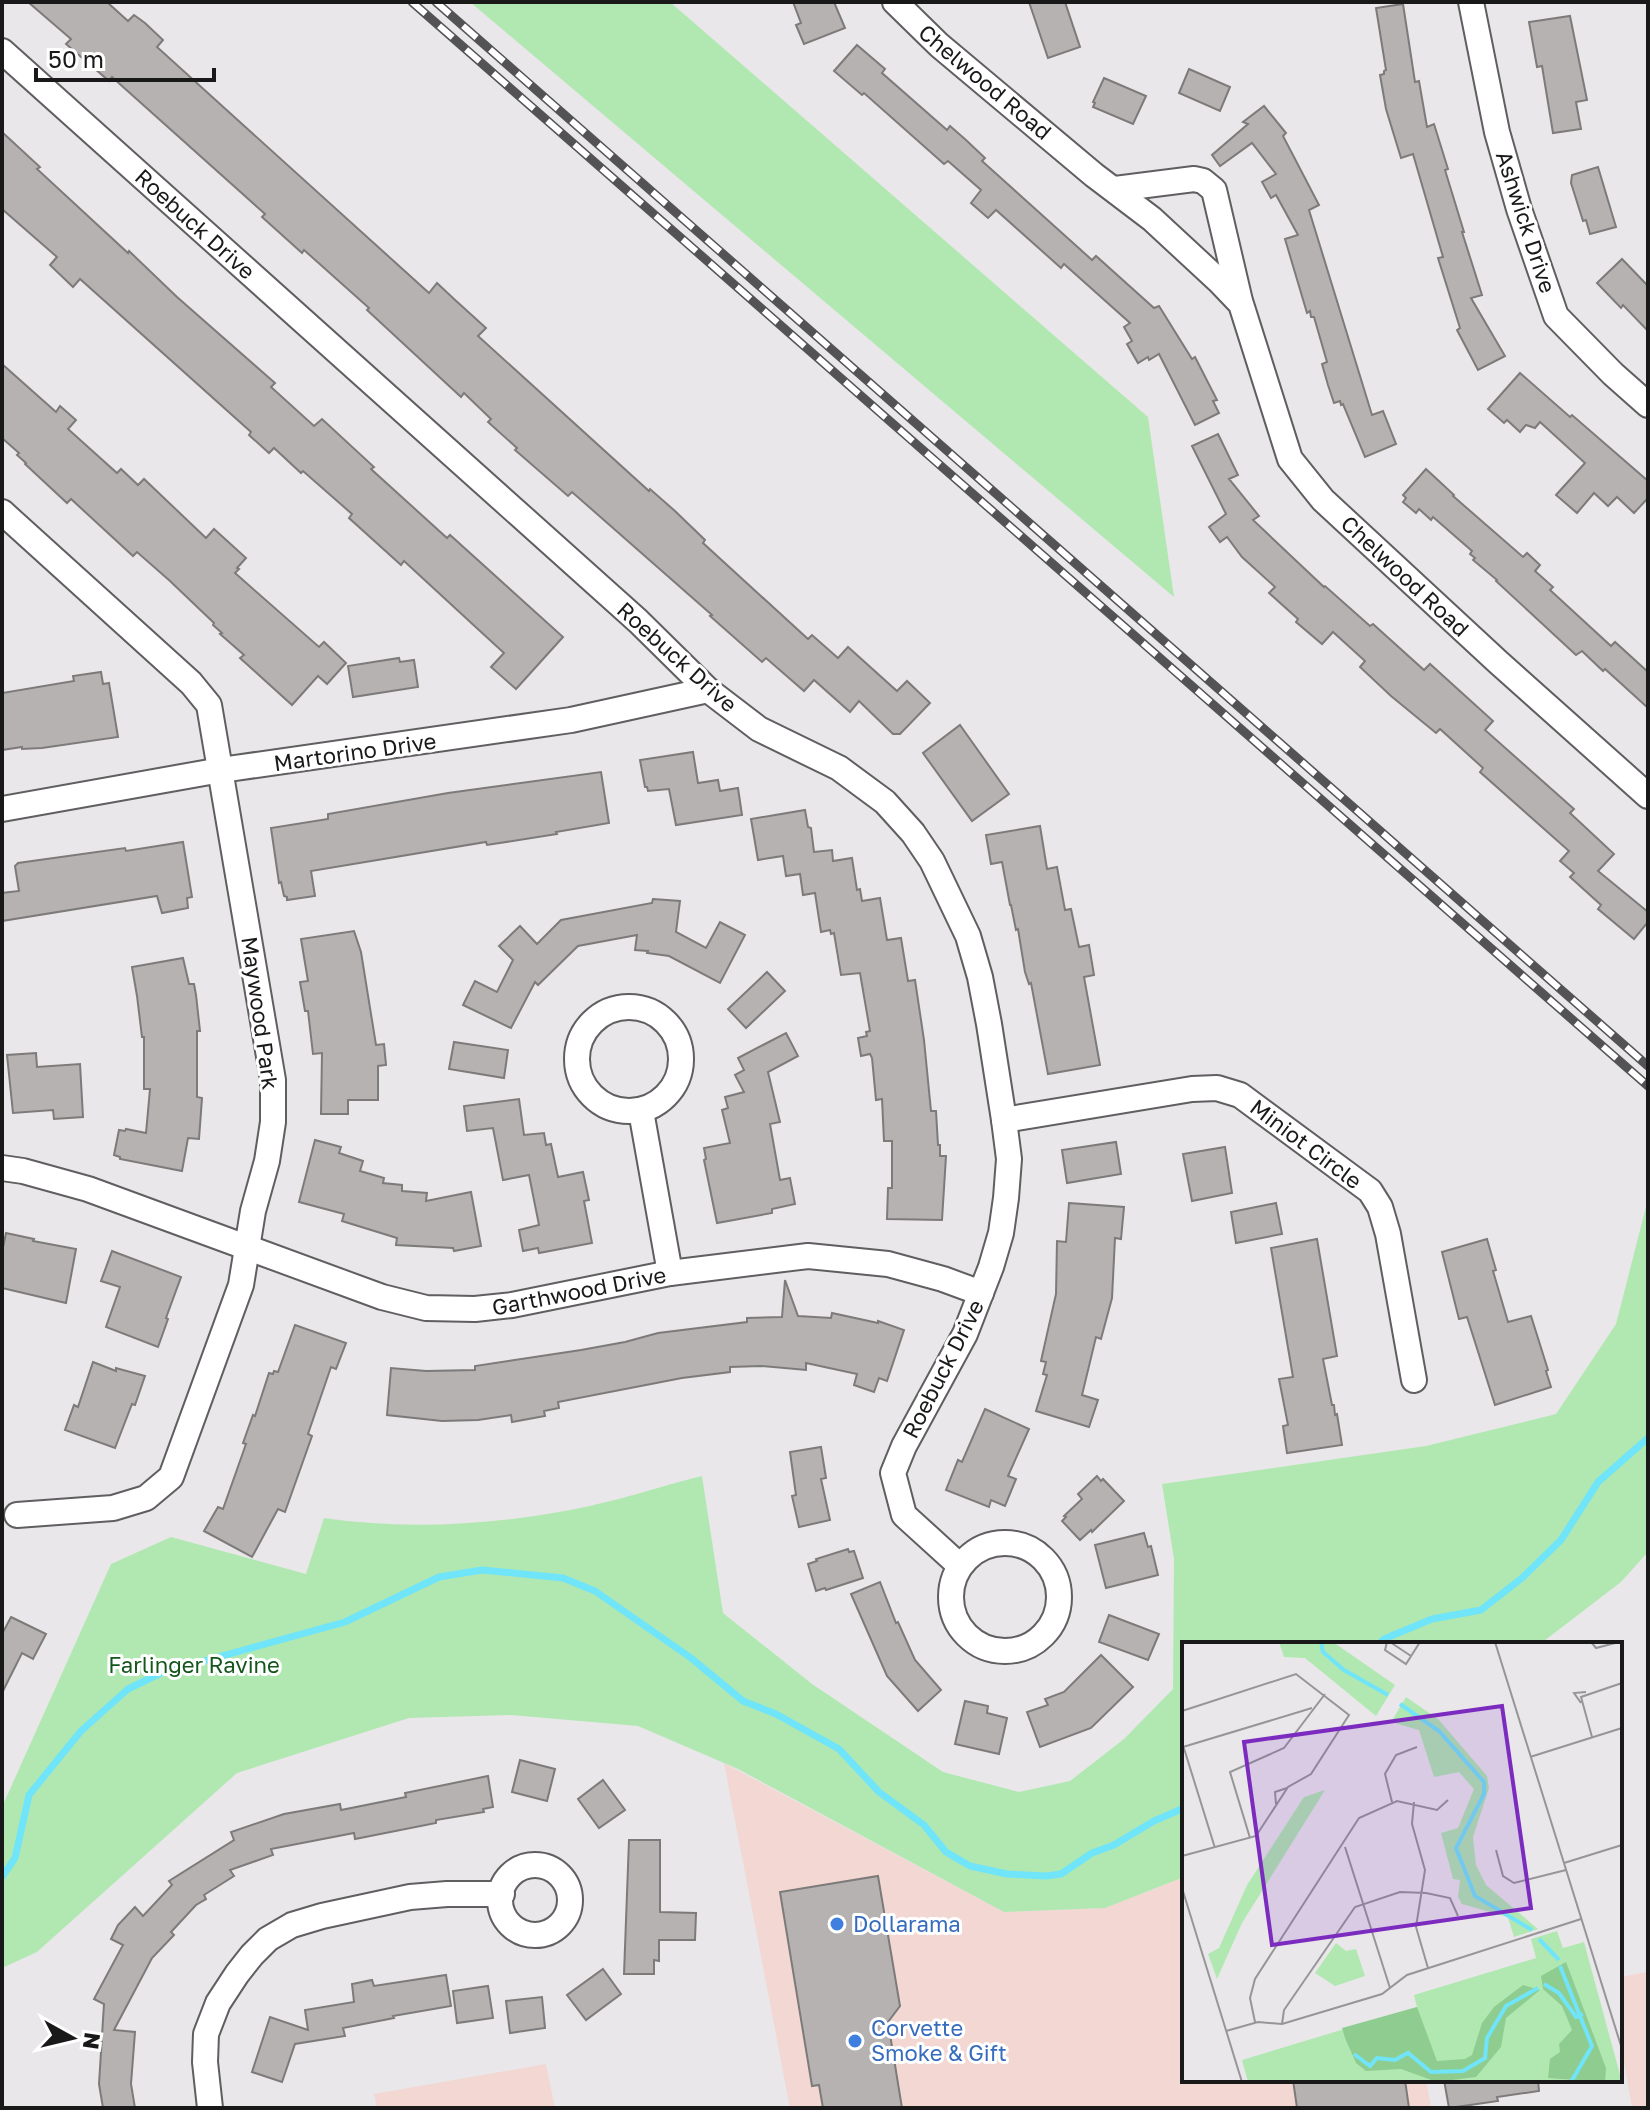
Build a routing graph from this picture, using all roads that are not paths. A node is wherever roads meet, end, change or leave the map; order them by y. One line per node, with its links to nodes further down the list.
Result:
1 (895, 2): 4 (street, Chelwood Road)
2 (1471, 2): 6 (street, Ashwick Drive)
3 (2, 51): 8 (street, Roebuck Drive)
4 (1115, 189): 5 (street, Chelwood Road); 5 (street, Chelwood Road)
5 (1241, 304): 10 (street, Chelwood Road)
6 (1648, 405)
7 (2, 512): 9 (street, Maywood Park)
8 (708, 690): 9 (street, Martorino Drive); 13 (street, Roebuck Drive)
9 (221, 770): 11 (street, Martorino Drive); 15 (street, Maywood Park)
10 (1648, 796)
11 (2, 809)
12 (641, 1111): 12 (street); 16 (street)
13 (1004, 1120): 17 (street, Roebuck Drive); 18 (street, Miniot Circle)
14 (2, 1168): 15 (street, Garthwood Drive)
15 (247, 1247): 16 (street, Garthwood Drive); 19 (street, Maywood Park)
16 (670, 1273): 17 (street, Garthwood Drive)
17 (981, 1293): 20 (street, Roebuck Drive)
18 (1414, 1380)
19 (17, 1515)
20 (960, 1566): 20 (street)
21 (502, 1894): 22 (street)
22 (210, 2108)

